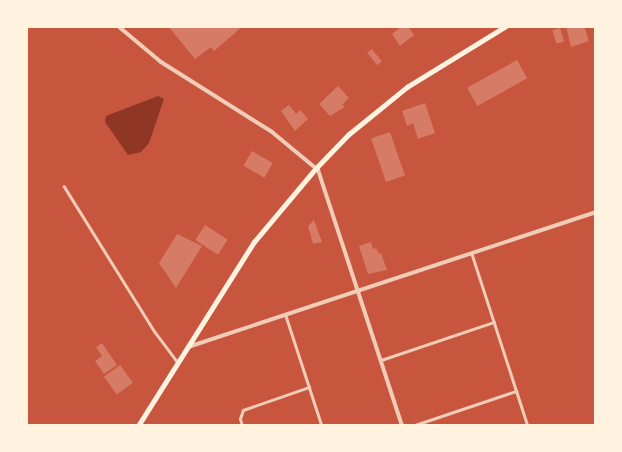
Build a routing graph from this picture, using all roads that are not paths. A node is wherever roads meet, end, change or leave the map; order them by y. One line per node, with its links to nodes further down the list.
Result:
1 (118, 26): 3 (street)
2 (506, 26): 3 (main road)
3 (316, 168): 7 (street); 10 (main road)
4 (64, 186): 12 (street)
5 (596, 212): 6 (street)
6 (472, 252): 7 (street); 9 (street)
7 (358, 291): 8 (street); 11 (street)
8 (285, 314): 10 (street); 13 (street)
9 (494, 322): 11 (street); 14 (street)
10 (186, 347): 12 (main road)
11 (381, 360): 18 (street)
12 (178, 361): 15 (main road)
13 (309, 387): 16 (street); 17 (street)
14 (516, 391): 19 (street); 20 (street)
15 (138, 426)
16 (242, 426)
17 (322, 426)
18 (402, 426)
19 (412, 426)
20 (528, 426)

